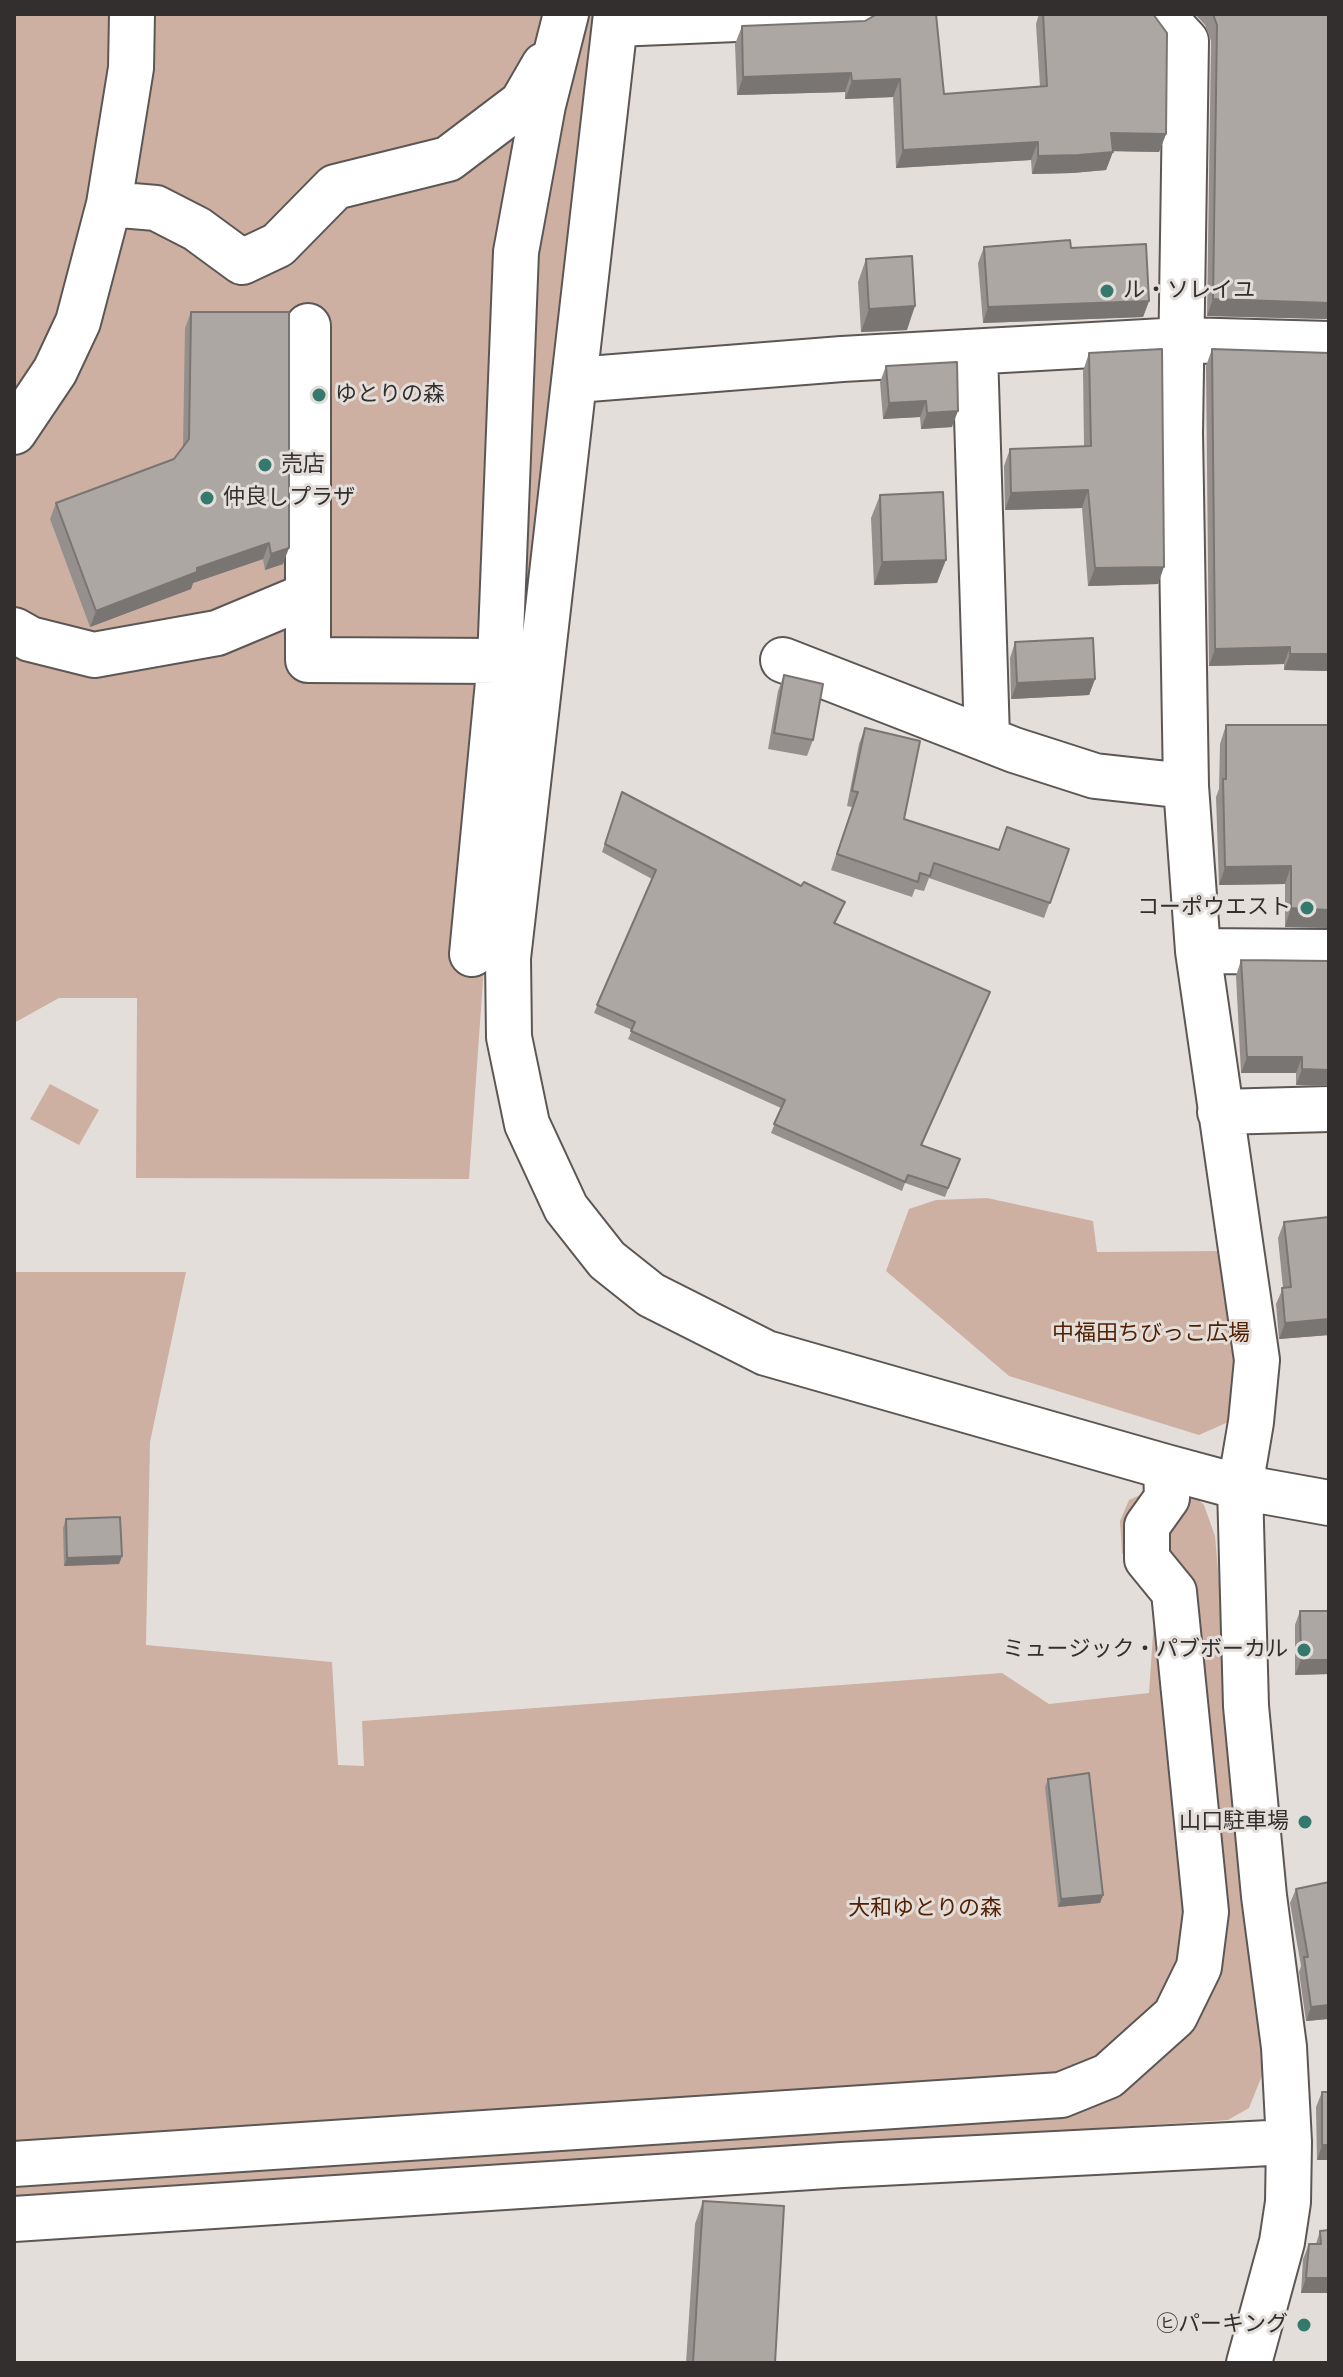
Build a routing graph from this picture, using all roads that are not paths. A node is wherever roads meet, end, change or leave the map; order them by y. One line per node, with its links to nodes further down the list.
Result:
1 (132, 14): 6 (street)
2 (857, 14): 4 (street)
3 (1161, 14): 8 (street)
4 (616, 19): 11 (street)
5 (563, 26): 6 (street); 16 (street)
6 (109, 204): 12 (street)
7 (308, 326): 13 (street)
8 (1182, 340): 9 (street); 10 (street); 18 (street)
9 (1329, 344)
10 (975, 352): 11 (street); 17 (street)
11 (576, 380): 24 (street)
12 (14, 432)
13 (308, 595): 14 (street); 16 (street)
14 (14, 630)
15 (783, 660): 17 (street)
16 (500, 661): 21 (street)
17 (987, 738): 18 (street)
18 (1186, 786): 19 (street)
19 (1198, 951): 20 (street); 23 (street)
20 (1329, 952)
21 (472, 954)
22 (1329, 1109): 23 (street)
23 (1220, 1112): 25 (street)
24 (1166, 1467): 25 (street); 28 (street)
25 (1240, 1487): 26 (street); 27 (street)
26 (1329, 1503)
27 (1289, 2142): 29 (street); 30 (street)
28 (14, 2164)
29 (14, 2219)
30 (1249, 2363)

